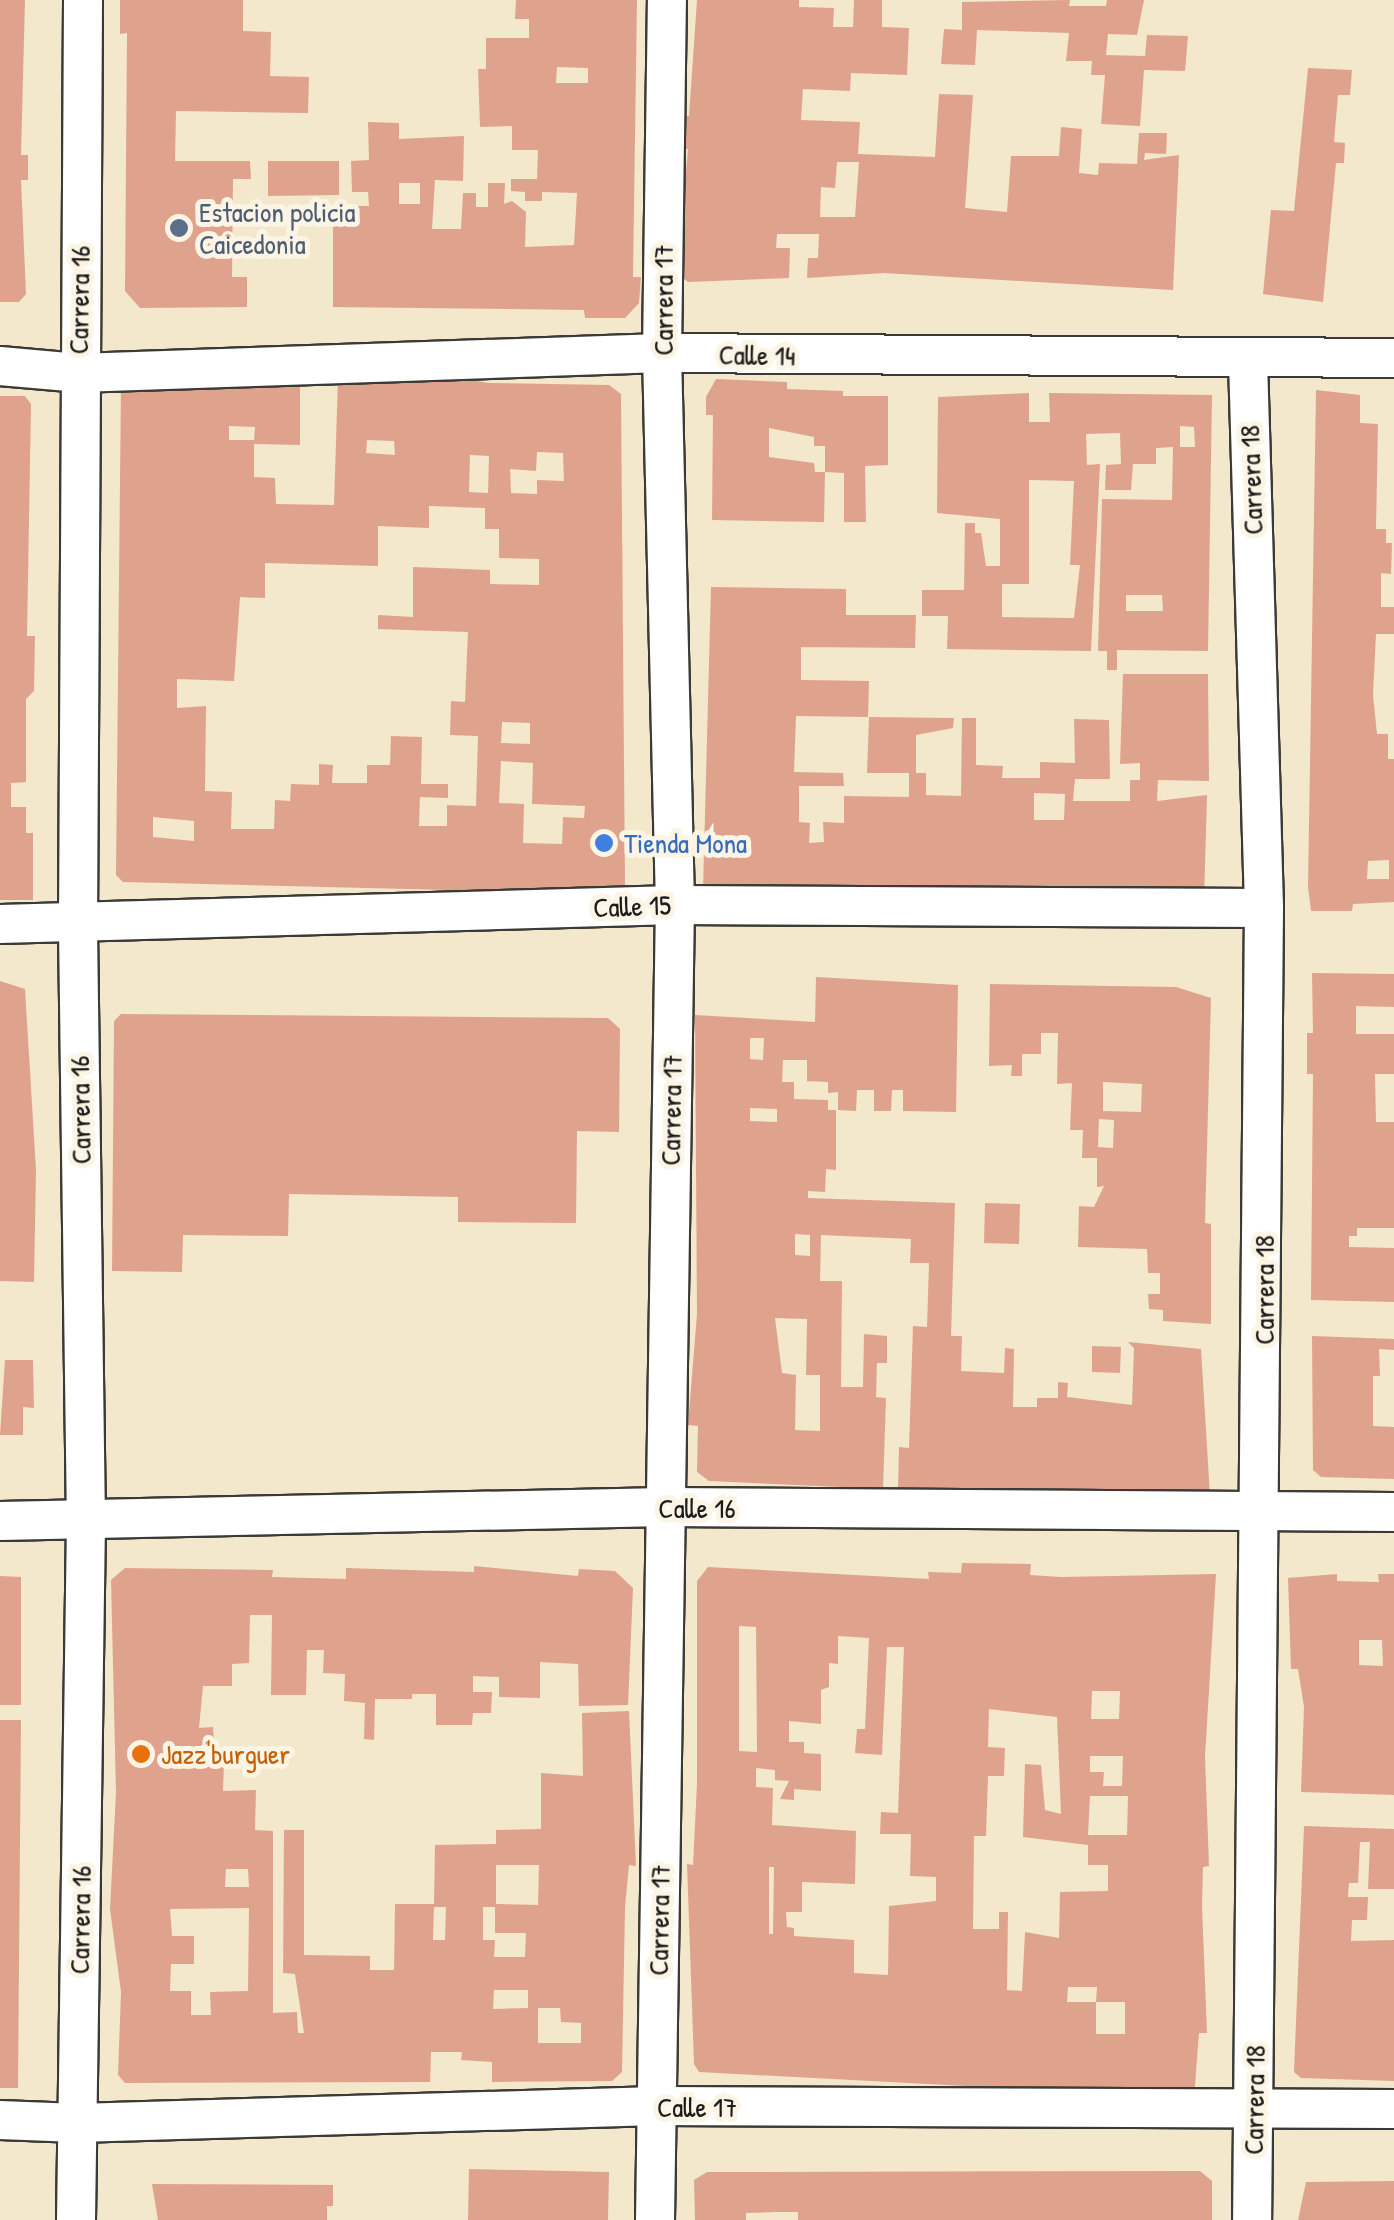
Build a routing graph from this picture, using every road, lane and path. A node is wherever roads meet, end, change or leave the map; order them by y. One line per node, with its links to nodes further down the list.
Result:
1 (83, 0): 7 (street, Carrera 16)
2 (667, 0): 3 (street, Carrera 17)
3 (662, 353): 5 (street, Calle 14); 7 (street, Calle 14); 8 (street, Carrera 17)
4 (1394, 358): 5 (street, Calle 14)
5 (1248, 361): 9 (street, Carrera 18)
6 (0, 366): 7 (street, Calle 14)
7 (78, 374): 11 (street, Carrera 16)
8 (675, 904): 9 (street, Calle 15); 11 (street, Calle 15); 12 (street, Carrera 17)
9 (1264, 908): 13 (street, Carrera 18)
10 (0, 924): 11 (street, Calle 15)
11 (78, 926): 16 (street, Carrera 16)
12 (665, 1508): 13 (street, Calle 16); 16 (street, Calle 16); 17 (street, Carrera 17)
13 (1264, 1511): 14 (street, Calle 16); 19 (street, Carrera 18)
14 (1394, 1512)
15 (0, 1521): 16 (street, Calle 16)
16 (86, 1524): 21 (street, Carrera 16)
17 (657, 2106): 19 (street, Calle 17); 21 (street, Calle 17); 23 (street, Carrera 17)
18 (1394, 2109): 19 (street, Calle 17)
19 (1254, 2112): 24 (street, Carrera 18)
20 (0, 2120): 21 (street, Calle 17)
21 (77, 2123): 22 (street, Carrera 16)
22 (76, 2220)
23 (655, 2220)
24 (1252, 2220)

